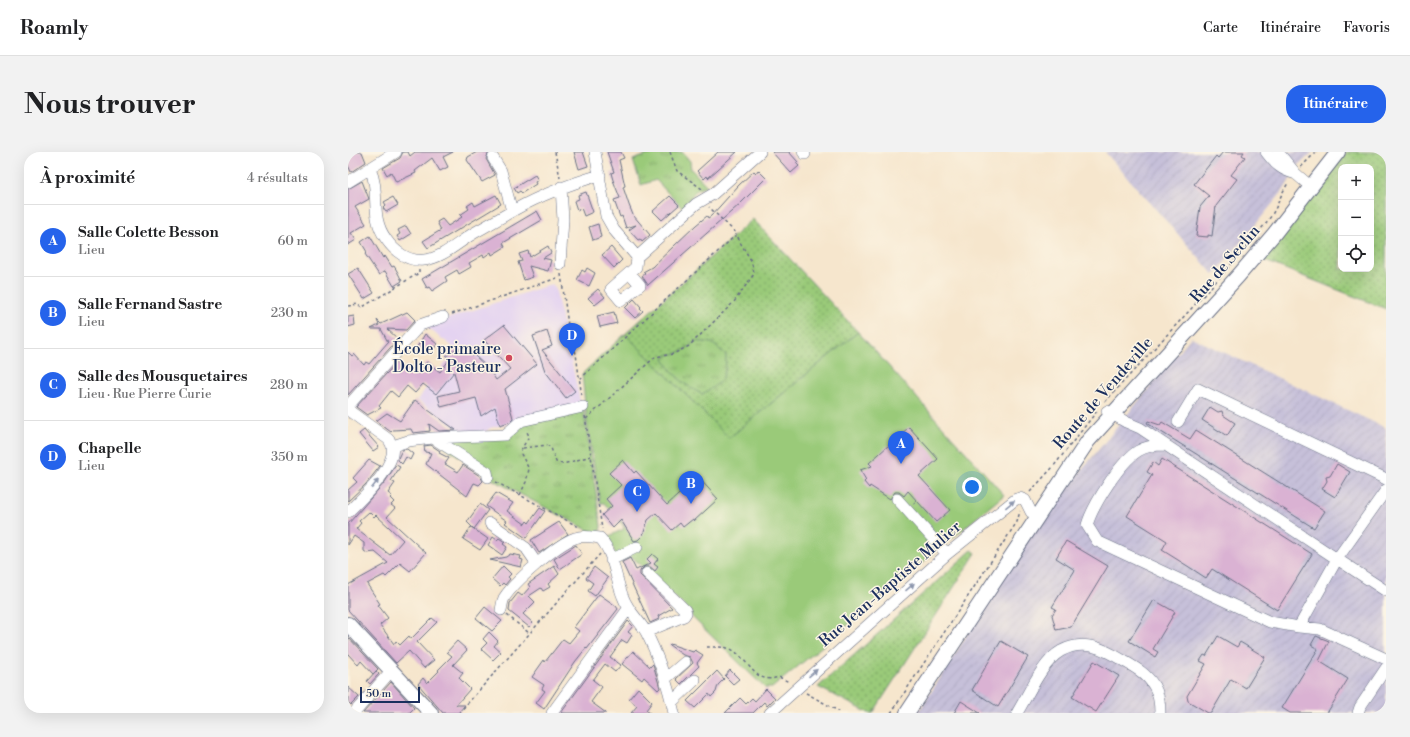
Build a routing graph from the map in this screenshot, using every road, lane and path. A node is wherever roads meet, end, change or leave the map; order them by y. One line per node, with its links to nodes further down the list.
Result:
1 (396, 152): 11 (street)
2 (555, 152): 15 (path)
3 (595, 152): 12 (street)
4 (670, 152): 16 (path)
5 (760, 152): 16 (street)
6 (1266, 152): 13 (street)
7 (1278, 152): 13 (street)
8 (1329, 152): 13 (main road, Route de Vendeville)
9 (1338, 152): 13 (main road, Rue de Seclin)
10 (493, 158): 17 (street)
11 (370, 169): 14 (street); 20 (street)
12 (600, 175): 15 (street); 19 (street)
13 (1304, 180): 27 (main road, Rue de Seclin); 31 (main road, Route de Vendeville)
14 (348, 182)
15 (560, 187): 17 (street); 21 (street)
16 (705, 198): 18 (path); 19 (street)
17 (512, 211): 20 (street)
18 (737, 234): 26 (path); 32 (path)
19 (638, 257): 22 (street)
20 (421, 260): 24 (path)
21 (560, 264)
22 (630, 273)
23 (561, 277): 25 (path)
24 (348, 306)
25 (443, 318): 28 (street)
26 (580, 379)
27 (1132, 393): 31 (main road, Route de Vendeville)
28 (348, 406)
29 (584, 407): 34 (street)
30 (348, 410): 37 (street)
31 (1110, 413): 36 (street); 46 (main road, Route de Vendeville); 78 (main road, Route de Vendeville)
32 (585, 420)
33 (1178, 422): 41 (street)
34 (518, 424): 35 (street); 38 (path)
35 (433, 438): 37 (street); 40 (street)
36 (1165, 444): 51 (street); 59 (street)
37 (393, 446): 45 (street, one-way to 37)
38 (523, 448): 39 (path); 43 (path)
39 (591, 456)
40 (488, 478): 43 (path)
41 (1386, 478)
42 (1386, 490): 51 (street)
43 (520, 495): 48 (path)
44 (897, 499): 50 (street)
45 (348, 512)
46 (1031, 512): 50 (street, Rue Jean-Baptiste Mulier, one-way to 46); 77 (main road, Route de Vendeville)
47 (490, 523): 53 (street)
48 (599, 540): 52 (street); 53 (street); 61 (path)
49 (637, 547): 52 (street)
50 (947, 554): 69 (street, Rue Jean-Baptiste Mulier, one-way to 50)
51 (1337, 559): 55 (street); 59 (street)
52 (610, 560): 56 (street)
53 (536, 564): 57 (street)
54 (647, 573): 60 (street)
55 (1386, 591)
56 (628, 609): 60 (street); 74 (street)
57 (501, 610): 61 (path)
58 (348, 624): 66 (main road)
59 (1298, 627): 63 (street)
60 (646, 632): 67 (street)
61 (529, 633): 73 (path)
62 (707, 647): 69 (path)
63 (1386, 659)
64 (685, 662): 67 (street)
65 (1386, 668): 81 (street)
66 (392, 670): 71 (street); 72 (main road)
67 (665, 679): 70 (street)
68 (695, 680): 70 (street)
69 (800, 687): 75 (street, Rue Jean-Baptiste Mulier); 76 (path)
70 (673, 708)
71 (354, 713)
72 (431, 713)
73 (459, 713)
74 (552, 713)
75 (770, 713)
76 (842, 713)
77 (899, 713)
78 (907, 713)
79 (1017, 713): 80 (street)
80 (1160, 713)
81 (1358, 713)

